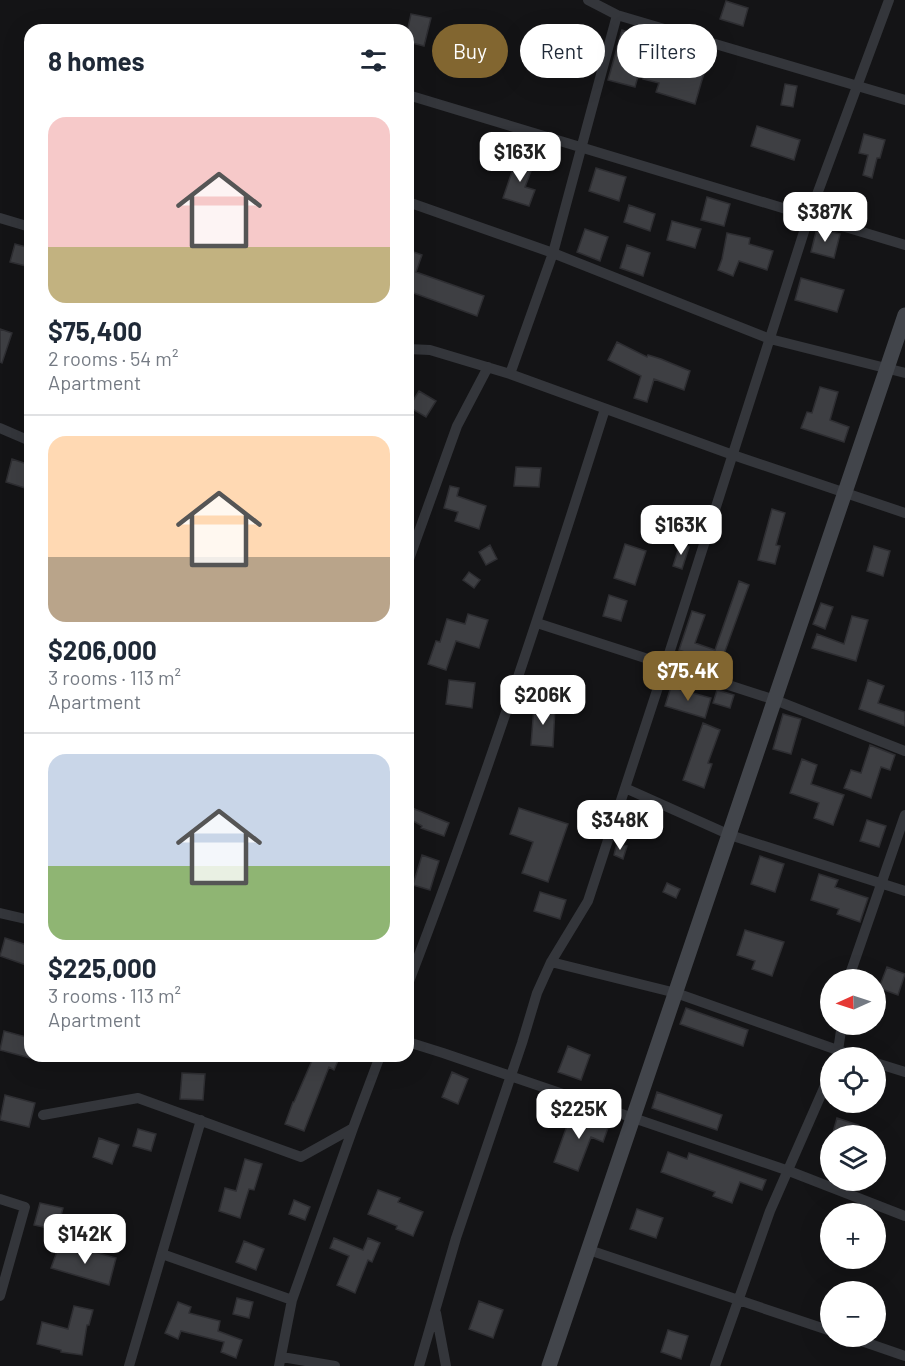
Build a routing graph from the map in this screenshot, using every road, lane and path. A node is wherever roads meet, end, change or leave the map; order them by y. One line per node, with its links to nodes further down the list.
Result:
1 (588, 0): 3 (street)
2 (889, 0): 4 (street)
3 (617, 15): 4 (street); 7 (street)
4 (857, 86): 6 (street); 9 (street)
5 (414, 97): 7 (street)
6 (905, 100)
7 (581, 148): 9 (street); 13 (street)
8 (414, 204): 13 (street)
9 (809, 216): 12 (street); 15 (street)
10 (0, 218): 11 (street)
11 (24, 225)
12 (905, 245)
13 (553, 253): 15 (street); 20 (street)
14 (905, 315): 18 (street)
15 (770, 339): 18 (street); 24 (street)
16 (414, 349): 17 (street)
17 (488, 367): 20 (street); 27 (street)
18 (887, 368): 19 (street); 25 (street)
19 (905, 373)
20 (510, 374): 21 (street)
21 (604, 409): 24 (street); 28 (street)
22 (0, 428): 23 (street)
23 (24, 438)
24 (733, 455): 25 (street); 29 (street)
25 (845, 493): 26 (street); 30 (street)
26 (905, 513)
27 (414, 545)
28 (537, 623): 29 (street); 40 (street)
29 (666, 663): 30 (street); 32 (street)
30 (775, 700): 31 (street); 34 (street)
31 (905, 751)
32 (625, 788): 34 (street); 39 (street)
33 (905, 815): 35 (street)
34 (730, 836): 35 (street); 42 (street)
35 (880, 885): 36 (street); 41 (street)
36 (905, 891)
37 (0, 913): 38 (street)
38 (24, 919)
39 (551, 962): 42 (street); 48 (street)
40 (414, 968)
41 (852, 969)
42 (676, 993): 44 (street); 51 (street)
43 (414, 1044): 48 (street)
44 (820, 1047)
45 (378, 1062): 53 (street)
46 (886, 1066): 47 (street)
47 (905, 1072)
48 (511, 1077): 51 (street); 62 (street)
49 (820, 1098): 54 (street)
50 (43, 1115): 52 (street)
51 (633, 1118): 54 (street); 57 (street)
52 (201, 1120): 53 (street); 58 (street)
53 (353, 1128): 60 (street)
54 (789, 1172): 56 (street); 61 (street)
55 (0, 1199): 59 (street)
56 (905, 1216)
57 (589, 1250): 61 (street); 71 (street)
58 (162, 1254): 60 (street); 67 (street)
59 (0, 1296)
60 (292, 1300): 66 (street)
61 (740, 1301): 63 (street); 72 (street)
62 (435, 1308): 69 (street); 70 (street)
63 (820, 1327)
64 (879, 1347): 65 (street)
65 (905, 1356)
66 (280, 1361): 68 (street)
67 (129, 1366)
68 (335, 1366)
69 (419, 1366)
70 (446, 1366)
71 (549, 1366)
72 (715, 1366)

